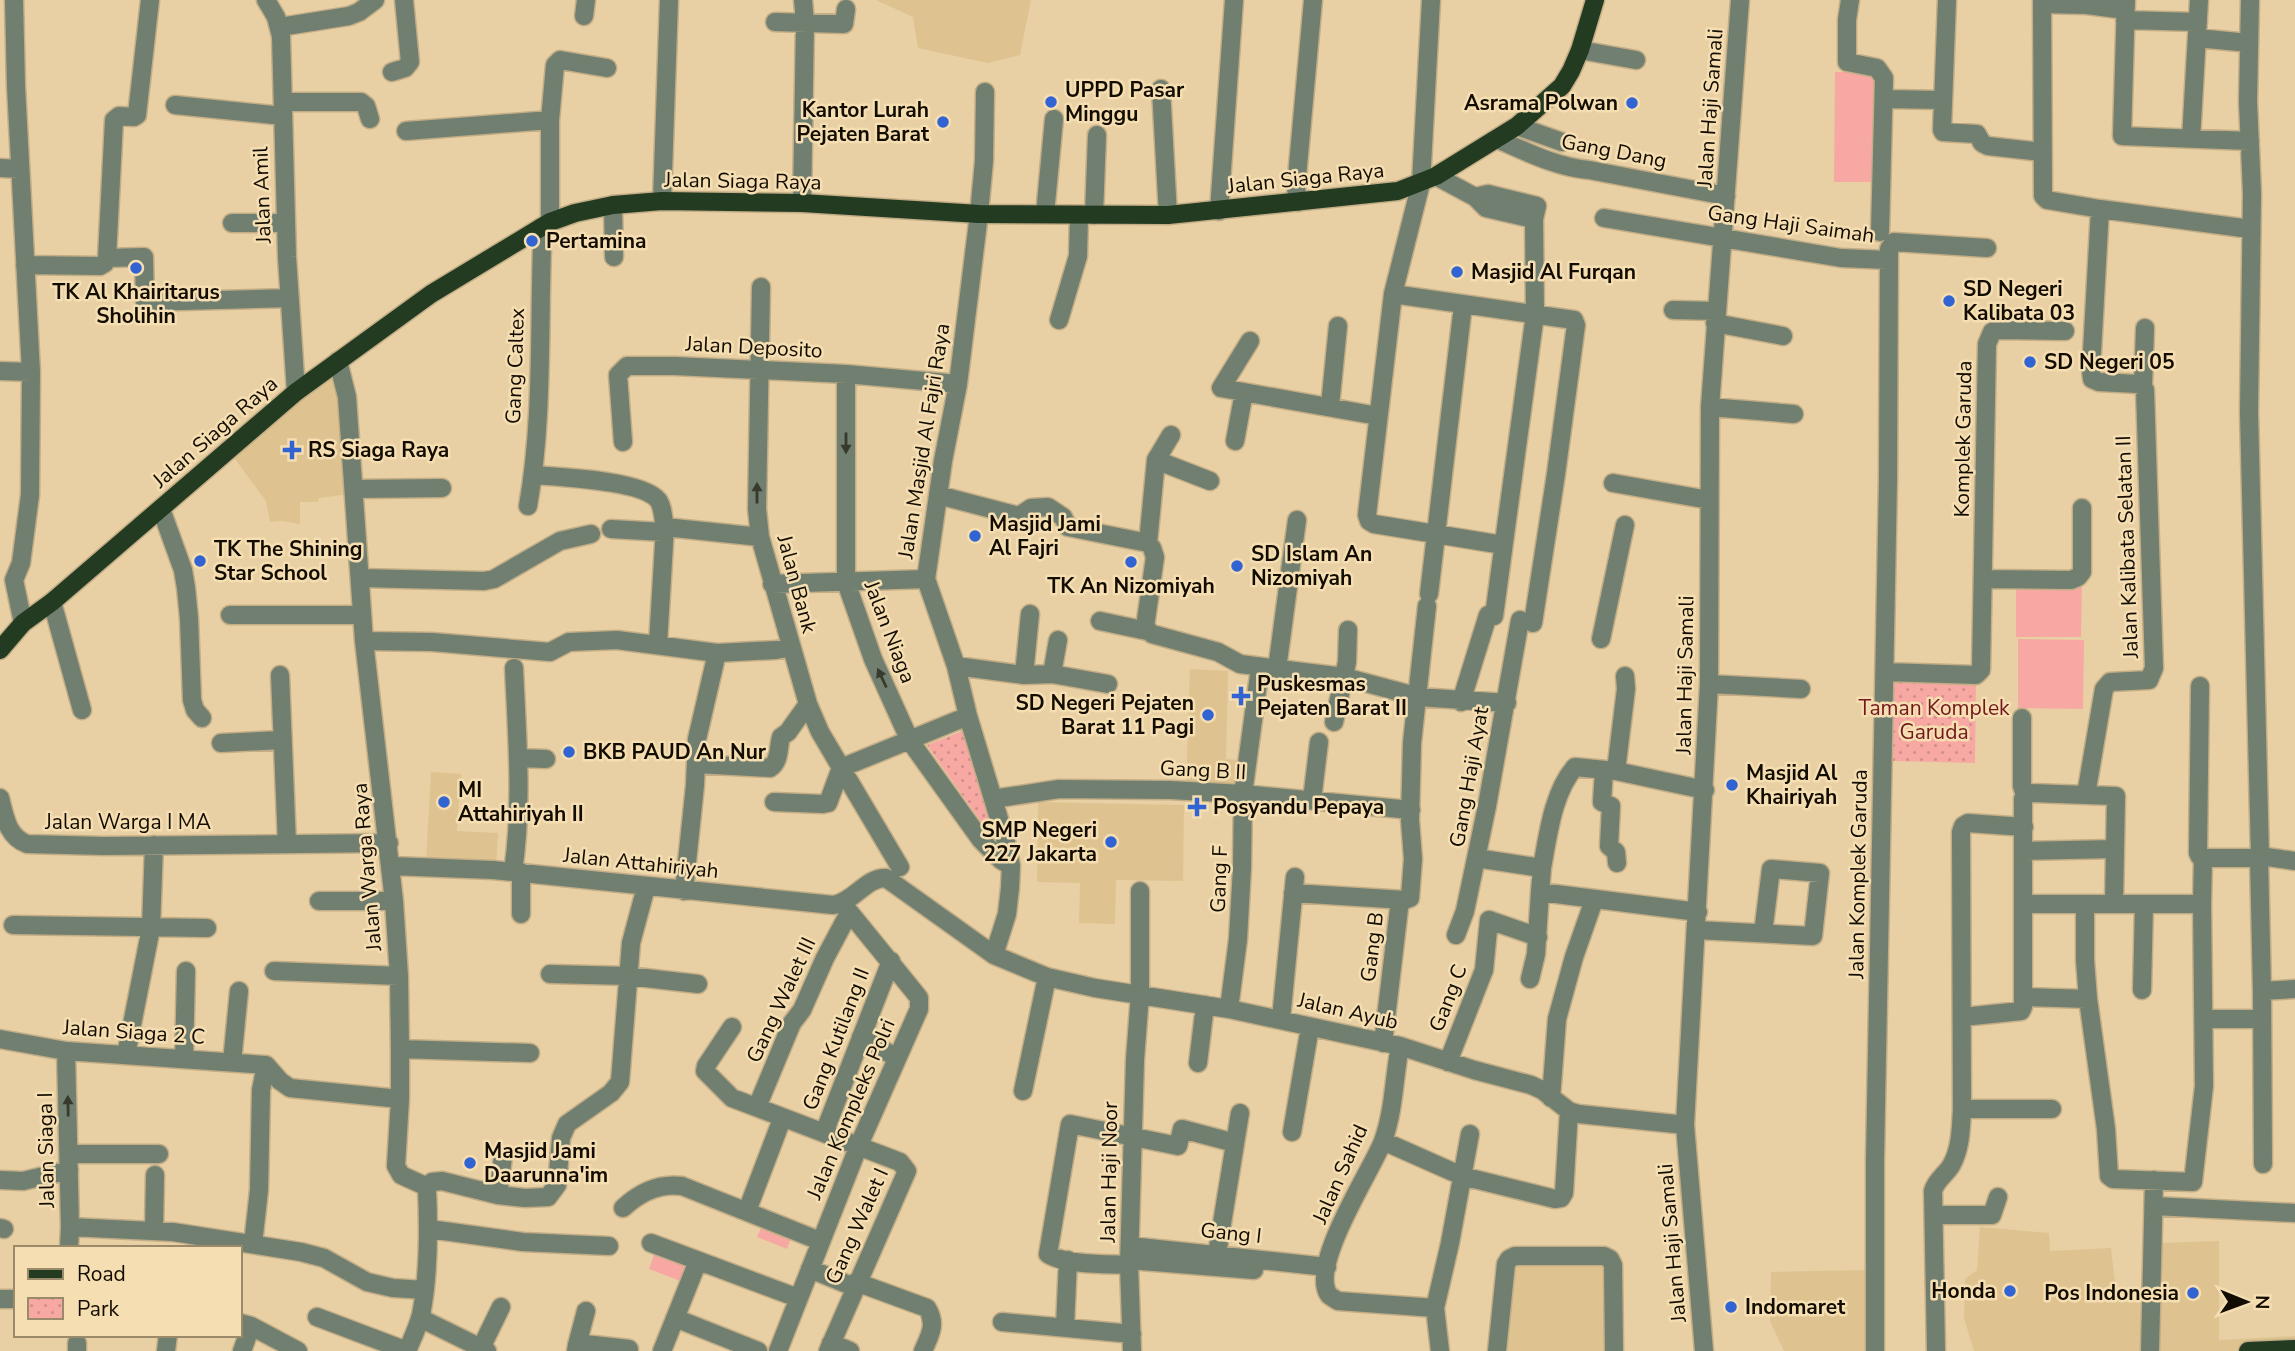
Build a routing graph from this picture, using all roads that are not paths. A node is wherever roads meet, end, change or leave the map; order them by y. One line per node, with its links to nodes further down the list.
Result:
1 (14, 0): 47 (street)
2 (150, 0): 69 (street)
3 (266, 0): 22 (street, Jalan Amil)
4 (375, 0): 22 (street)
5 (404, 0): 28 (street)
6 (669, 0): 50 (street)
7 (803, 0): 21 (street)
8 (1234, 0): 55 (street)
9 (1314, 0): 51 (street)
10 (1431, 0): 48 (street)
11 (1595, 0): 25 (main road, Jalan Siaga Raya)
12 (1740, 0): 49 (street, Jalan Haji Samali)
13 (1850, 0): 31 (street)
14 (1947, 0): 32 (street)
15 (2199, 0): 23 (street)
16 (2250, 0): 24 (street)
17 (2042, 2): 19 (street); 45 (street)
18 (846, 9): 21 (street)
19 (2125, 10): 23 (street); 42 (street)
20 (775, 22): 21 (street)
21 (805, 22): 52 (street)
22 (280, 27): 34 (street, Jalan Amil)
23 (2197, 30): 24 (street); 42 (street)
24 (2249, 43): 43 (street)
25 (1580, 50): 26 (street); 38 (main road, Jalan Siaga Raya)
26 (1636, 60)
27 (607, 68): 37 (street, Gang Caltex)
28 (392, 72)
29 (1161, 89): 59 (street)
30 (985, 92): 56 (street, Jalan Masjid Al Fajri Raya)
31 (1885, 99): 32 (street); 65 (street)
32 (1942, 100): 45 (street)
33 (175, 105): 34 (street)
34 (283, 109): 36 (street); 62 (street, Jalan Amil)
35 (1054, 119): 57 (street)
36 (370, 120)
37 (550, 120): 39 (street); 63 (street, Gang Caltex)
38 (1517, 126): 41 (main road, Jalan Siaga Raya); 44 (street)
39 (407, 131)
40 (1097, 135): 58 (street)
41 (1497, 139): 48 (main road, Jalan Siaga Raya); 49 (street, Gang Dang)
42 (2191, 139): 43 (street)
43 (2250, 141): 64 (street)
44 (1562, 142)
45 (2042, 152): 54 (street)
46 (0, 168): 47 (street)
47 (20, 169): 71 (street)
48 (1428, 179): 51 (main road, Jalan Siaga Raya); 73 (street); 77 (street)
49 (1726, 196): 66 (street, Jalan Haji Samali)
50 (662, 201): 52 (main road, Jalan Siaga Raya); 53 (main road, Jalan Siaga Raya)
51 (1298, 202): 55 (main road, Jalan Siaga Raya)
52 (802, 203): 56 (main road, Jalan Siaga Raya)
53 (613, 205): 63 (main road, Jalan Siaga Raya); 68 (street)
54 (2100, 209): 64 (street); 91 (street)
55 (1219, 211): 59 (main road, Jalan Siaga Raya)
56 (979, 214): 57 (main road, Jalan Siaga Raya); 90 (street, Jalan Masjid Al Fajri Raya)
57 (1045, 214): 58 (main road, Jalan Siaga Raya)
58 (1087, 215): 59 (main road, Jalan Siaga Raya); 79 (street)
59 (1168, 215)
60 (1604, 218): 66 (street, Gang Haji Saimah)
61 (232, 223): 62 (street)
62 (286, 223): 74 (street, Jalan Amil)
63 (545, 225): 85 (main road, Jalan Siaga Raya); 102 (street, Gang Caltex)
64 (2250, 229): 188 (street)
65 (1880, 232)
66 (1723, 239): 70 (street, Gang Haji Saimah); 78 (street, Jalan Haji Samali)
67 (1987, 248): 70 (street)
68 (614, 257)
69 (107, 258): 71 (street); 74 (street)
70 (1888, 260): 145 (street, Jalan Komplek Garuda)
71 (25, 265): 88 (street)
72 (761, 287): 86 (street, Jalan Bank)
73 (1393, 294): 75 (street); 97 (street)
74 (290, 298): 92 (street, Jalan Amil)
75 (1463, 305): 77 (street); 117 (street, Gang B)
76 (1672, 310): 78 (street)
77 (1535, 314): 120 (street); 157 (street)
78 (1716, 317): 83 (street); 95 (street, Jalan Haji Samali)
79 (1059, 320)
80 (1338, 326): 94 (street)
81 (2145, 328): 91 (street)
82 (2065, 331): 123 (street, Komplek Garuda)
83 (1783, 336)
84 (1250, 341): 93 (street)
85 (338, 361): 92 (main road, Jalan Siaga Raya); 106 (street, Jalan Warga Raya)
86 (758, 370): 89 (street, Jalan Deposito); 100 (street, Jalan Deposito); 118 (street, Jalan Bank, one-way to 86)
87 (0, 371): 88 (street)
88 (31, 372): 124 (street)
89 (846, 374): 90 (street, Jalan Deposito); 125 (street, Jalan Niaga, one-way to 125)
90 (958, 384): 107 (street, Jalan Masjid Al Fajri Raya)
91 (2143, 386): 175 (street, Jalan Kalibata Selatan II)
92 (296, 392): 111 (main road, Jalan Siaga Raya)
93 (1244, 392): 94 (street); 99 (street)
94 (1329, 406): 97 (street)
95 (1710, 407): 96 (street); 108 (street, Jalan Haji Samali)
96 (1794, 414)
97 (1378, 416): 117 (street)
98 (1171, 435): 101 (street)
99 (1235, 441)
100 (622, 442)
101 (1156, 460): 103 (street); 119 (street)
102 (533, 475): 109 (street, Gang Caltex); 115 (street)
103 (1210, 481)
104 (1613, 483): 108 (street)
105 (442, 488): 106 (street)
106 (354, 489): 121 (street, Jalan Warga Raya)
107 (938, 495): 119 (street); 122 (street, Jalan Masjid Al Fajri Raya)
108 (1709, 500): 152 (street, Jalan Haji Samali)
109 (528, 506)
110 (2082, 508): 123 (street)
111 (162, 509): 127 (main road, Jalan Siaga Raya); 161 (street)
112 (1297, 520): 144 (street, Gang F)
113 (1625, 525): 135 (street)
114 (611, 529): 115 (street)
115 (664, 529): 118 (street); 138 (street)
116 (592, 534): 121 (street)
117 (1436, 535): 120 (street); 155 (street, Gang B)
118 (760, 537): 126 (street, Jalan Bank)
119 (1148, 543): 134 (street)
120 (1503, 545): 156 (street)
121 (361, 578): 130 (street, Jalan Warga Raya)
122 (926, 579): 125 (street); 142 (street, Jalan Masjid Al Fajri Raya)
123 (1983, 579): 145 (street, Komplek Garuda)
124 (7, 580): 132 (street)
125 (846, 582): 126 (street); 165 (street, Jalan Niaga, one-way to 125)
126 (772, 584): 139 (street, Jalan Bank)
127 (52, 602): 132 (main road, Jalan Siaga Raya); 159 (street)
128 (1030, 614): 148 (street)
129 (230, 615): 130 (street)
130 (362, 615): 137 (street, Jalan Warga Raya)
131 (1100, 621): 134 (street, Gang Haji Ayat)
132 (23, 623): 140 (main road, Jalan Siaga Raya)
133 (1348, 630): 150 (street)
134 (1147, 631): 144 (street, Gang Haji Ayat)
135 (1601, 639)
136 (1058, 640): 146 (street)
137 (364, 641): 138 (street); 183 (street, Jalan Warga Raya)
138 (658, 644): 141 (street)
139 (791, 647): 141 (street); 158 (street, Jalan Bank)
140 (0, 650)
141 (717, 653): 170 (street)
142 (956, 666): 148 (street); 160 (street, Jalan Masjid Al Fajri Raya)
143 (514, 667): 168 (street)
144 (1269, 668): 150 (street, Gang Haji Ayat); 174 (street, Gang F)
145 (1885, 672): 338 (street, Jalan Komplek Garuda)
146 (1052, 674): 148 (street); 151 (street)
147 (280, 675): 164 (street)
148 (1024, 675)
149 (1625, 676): 172 (street)
150 (1344, 677): 155 (street, Gang Haji Ayat); 163 (street)
151 (1108, 684)
152 (1709, 684): 154 (street); 173 (street, Jalan Haji Samali)
153 (2200, 686): 190 (street)
154 (1801, 689)
155 (1419, 697): 156 (street, Gang Haji Ayat); 181 (street, Gang B)
156 (1461, 702): 157 (street, Gang Haji Ayat)
157 (1507, 703): 189 (street, Gang Haji Ayat)
158 (808, 704): 170 (street); 171 (street, Jalan Bank)
159 (82, 710)
160 (968, 716): 165 (street); 178 (street, Jalan Masjid Al Fajri Raya)
161 (202, 718)
162 (2022, 718): 176 (street)
163 (1334, 722)
164 (282, 740): 167 (street); 184 (street)
165 (911, 741): 171 (street); 194 (street, Jalan Niaga)
166 (1320, 742): 179 (street)
167 (220, 743)
168 (519, 758): 169 (street); 197 (street)
169 (546, 759)
170 (696, 764): 199 (street)
171 (841, 768): 180 (street); 195 (street, Jalan Bank)
172 (1610, 770): 173 (street); 192 (street); 196 (street)
173 (1705, 790): 213 (street, Jalan Haji Samali)
174 (1243, 794): 178 (street, Gang B II); 179 (street, Gang B II); 238 (street, Gang F)
175 (2086, 794): 176 (street); 186 (street)
176 (2025, 795): 182 (street)
177 (0, 798): 185 (street, Jalan Warga I MA)
178 (993, 799): 194 (street, Jalan Masjid Al Fajri Raya)
179 (1312, 800): 181 (street, Gang B II)
180 (774, 802)
181 (1410, 810): 202 (street, Gang B)
182 (2024, 827): 187 (street); 239 (street)
183 (389, 843): 184 (street, Jalan Warga I MA); 193 (street, Jalan Warga Raya)
184 (287, 844): 185 (street, Jalan Warga I MA)
185 (154, 845): 215 (street)
186 (2114, 849): 187 (street); 206 (street)
187 (2024, 851): 207 (street)
188 (2259, 857): 190 (street); 191 (street); 233 (street)
189 (1476, 858): 196 (street, Gang Haji Ayat); 218 (street)
190 (2203, 858): 209 (street)
191 (2295, 861)
192 (1617, 863)
193 (392, 866): 197 (street, Jalan Attahiriyah); 205 (street, Jalan Warga Raya)
194 (1011, 866): 220 (street, Jalan Masjid Al Fajri Raya)
195 (900, 867)
196 (1542, 868): 201 (street)
197 (517, 872): 198 (street, Jalan Attahiriyah); 212 (street)
198 (646, 887): 199 (street, Jalan Attahiriyah); 226 (street)
199 (684, 891): 211 (street, Jalan Attahiriyah)
200 (1140, 891): 234 (street, Jalan Haji Noor)
201 (1540, 892): 203 (street); 219 (street)
202 (1400, 900): 240 (street); 247 (street, Gang B)
203 (1594, 900): 213 (street); 259 (street)
204 (319, 901): 205 (street)
205 (394, 901): 225 (street, Jalan Warga Raya)
206 (2114, 903): 208 (street); 210 (street)
207 (2024, 904): 210 (street); 235 (street)
208 (2144, 904): 209 (street); 231 (street)
209 (2202, 904): 241 (street)
210 (2085, 905): 236 (street)
211 (846, 908): 220 (street, Jalan Ayub); 221 (street, Jalan Kompleks Polri); 261 (street, Gang Walet III)
212 (521, 914)
213 (1697, 921): 217 (street); 267 (street, Jalan Haji Samali)
214 (13, 925): 215 (street)
215 (152, 928): 216 (street); 251 (street)
216 (207, 928)
217 (1763, 933): 217 (street)
218 (1456, 935)
219 (1538, 937): 228 (street); 255 (street, Gang C)
220 (994, 955): 227 (street, Jalan Ayub)
221 (891, 961): 245 (street, Gang Kutilang II); 252 (street, Jalan Kompleks Polri)
222 (186, 971): 253 (street)
223 (274, 971): 225 (street)
224 (550, 974): 226 (street)
225 (399, 976): 248 (street, Jalan Warga Raya)
226 (628, 976): 229 (street); 284 (street)
227 (1047, 977): 234 (street, Jalan Ayub); 258 (street)
228 (1530, 979)
229 (698, 984)
230 (2295, 989): 233 (street)
231 (2142, 990)
232 (239, 991): 254 (street)
233 (2262, 991): 242 (street)
234 (1140, 994): 237 (street, Jalan Ayub); 271 (street, Jalan Haji Noor)
235 (2025, 997): 236 (street); 239 (street)
236 (2088, 999): 282 (street)
237 (1205, 1005): 238 (street, Jalan Ayub); 256 (street)
238 (1229, 1009): 240 (street, Jalan Ayub)
239 (1963, 1017): 262 (street)
240 (1281, 1019): 244 (street, Jalan Ayub)
241 (2204, 1019): 242 (street); 282 (street)
242 (2262, 1019): 278 (street)
243 (732, 1027): 261 (street)
244 (1310, 1027): 247 (street, Jalan Ayub); 268 (street)
245 (861, 1037): 252 (street); 269 (street, Gang Kutilang II)
246 (0, 1039): 249 (street, Jalan Siaga 2 C)
247 (1392, 1044): 255 (street, Jalan Ayub); 272 (street, Jalan Sahid)
248 (400, 1049): 250 (street); 260 (street, Jalan Warga Raya)
249 (66, 1051): 251 (street, Jalan Siaga 2 C); 277 (street, Jalan Siaga I, one-way to 249)
250 (530, 1053)
251 (126, 1055): 253 (street, Jalan Siaga 2 C)
252 (897, 1058): 274 (street, Jalan Kompleks Polri)
253 (184, 1059): 254 (street, Jalan Siaga 2 C)
254 (232, 1062): 257 (street, Jalan Siaga 2 C)
255 (1448, 1062): 259 (street, Jalan Ayub)
256 (1198, 1063)
257 (265, 1065): 260 (street); 297 (street)
258 (1023, 1091)
259 (1551, 1098): 264 (street, Jalan Ayub)
260 (400, 1099): 283 (street, Jalan Warga Raya)
261 (757, 1107): 266 (street)
262 (1962, 1109): 263 (street); 290 (street)
263 (2052, 1109)
264 (1569, 1111): 267 (street, Jalan Ayub); 280 (street)
265 (1240, 1113): 273 (street)
266 (782, 1119): 269 (street); 288 (street)
267 (1685, 1125): 337 (street, Jalan Haji Samali)
268 (1292, 1132)
269 (824, 1133): 274 (street)
270 (1470, 1134): 280 (street)
271 (1132, 1136): 273 (street); 301 (street, Jalan Haji Noor); 302 (street)
272 (1382, 1141): 280 (street); 304 (street, Jalan Sahid)
273 (1235, 1143): 300 (street)
274 (859, 1145): 294 (street, Jalan Kompleks Polri); 307 (street, Gang Walet I)
275 (159, 1154): 277 (street)
276 (503, 1157): 284 (street)
277 (69, 1162): 281 (street); 291 (street, Jalan Siaga I)
278 (2263, 1164)
279 (155, 1175): 293 (street)
280 (1462, 1176): 311 (street)
281 (0, 1180)
282 (2154, 1180): 286 (street)
283 (426, 1187): 284 (street); 292 (street)
284 (498, 1195)
285 (1998, 1198): 290 (street)
286 (2154, 1206): 289 (street); 322 (street)
287 (623, 1208): 288 (street)
288 (747, 1211): 294 (street)
289 (2295, 1213)
290 (1934, 1215): 339 (street)
291 (70, 1227): 293 (street); 298 (street, Jalan Siaga I)
292 (429, 1229): 299 (street); 308 (street)
293 (154, 1231): 296 (street)
294 (820, 1241): 305 (street, Jalan Kompleks Polri)
295 (651, 1243): 303 (street)
296 (232, 1244): 297 (street)
297 (253, 1244): 308 (street)
298 (69, 1246)
299 (609, 1246)
300 (1217, 1254): 301 (street, Gang I); 304 (street, Gang I)
301 (1129, 1257): 302 (street); 306 (street); 319 (street, Jalan Haji Noor)
302 (1069, 1260): 318 (street)
303 (698, 1261): 309 (street); 315 (street)
304 (1327, 1267): 311 (street, Jalan Sahid)
305 (810, 1269): 307 (street); 309 (street, Jalan Kompleks Polri)
306 (1254, 1270)
307 (855, 1285): 320 (street, Gang Walet I); 333 (street)
308 (425, 1290): 314 (street)
309 (798, 1298): 331 (street, Jalan Kompleks Polri)
310 (501, 1307): 323 (street)
311 (1435, 1308): 334 (street)
312 (586, 1311): 321 (street)
313 (317, 1317): 328 (street)
314 (420, 1318): 323 (street); 328 (street)
315 (675, 1318): 329 (street); 330 (street)
316 (1002, 1322): 318 (street)
317 (245, 1325): 326 (street); 327 (street)
318 (1065, 1327): 319 (street)
319 (1132, 1343)
320 (829, 1347): 332 (street)
321 (577, 1348): 324 (street)
322 (2150, 1348)
323 (484, 1349)
324 (629, 1349)
325 (2295, 1349): 340 (main road)
326 (242, 1351)
327 (298, 1351)
328 (407, 1351)
329 (662, 1351)
330 (758, 1351)
331 (778, 1351)
332 (850, 1351)
333 (923, 1351)
334 (1440, 1351)
335 (1497, 1351): 336 (street)
336 (1614, 1351)
337 (1704, 1351)
338 (1875, 1351)
339 (1936, 1351)
340 (2248, 1351)

